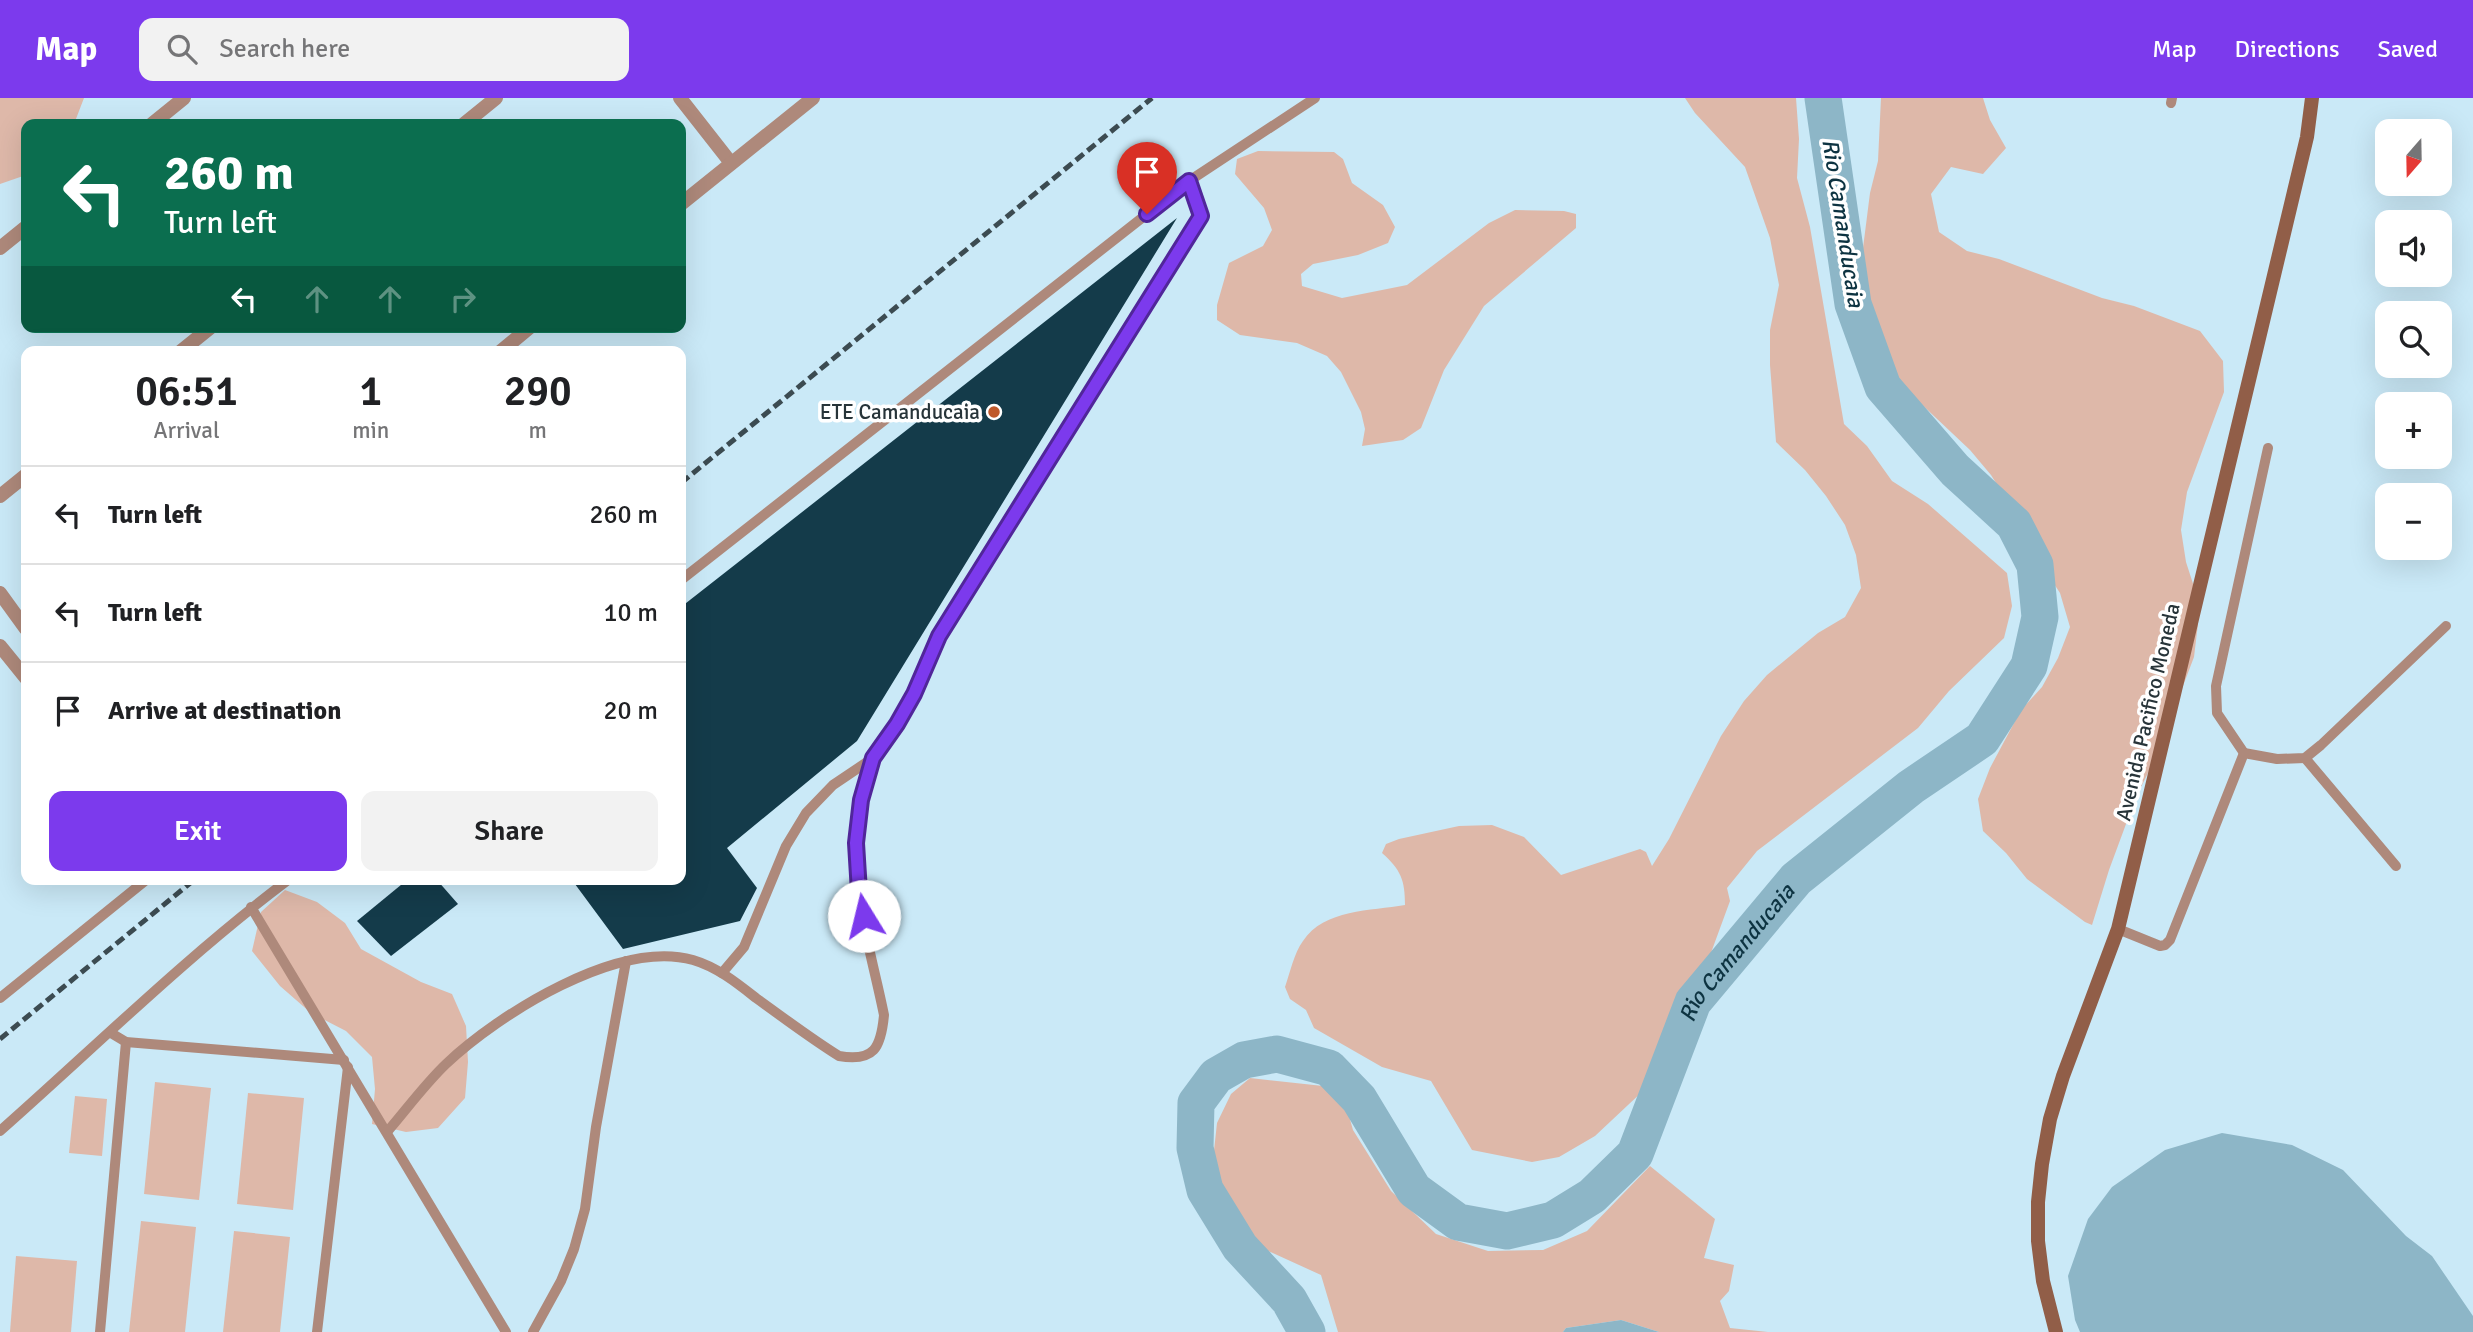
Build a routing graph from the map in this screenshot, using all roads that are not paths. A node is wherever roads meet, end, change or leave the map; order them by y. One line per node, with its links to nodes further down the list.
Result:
1 (184, 98): 7 (street)
2 (496, 98): 8 (street)
3 (680, 98): 9 (street)
4 (813, 98): 9 (street)
5 (1315, 98): 10 (lane)
6 (2312, 98): 34 (street, Avenida Pacifico Moneda)
7 (158, 119)
8 (470, 119)
9 (731, 163): 11 (street)
10 (1189, 181): 21 (lane); 28 (lane)
11 (686, 200)
12 (21, 231): 13 (street)
13 (0, 248)
14 (204, 333): 16 (street)
15 (523, 333): 17 (street)
16 (187, 346)
17 (507, 346)
18 (2268, 448): 27 (lane)
19 (21, 479): 20 (street)
20 (0, 496)
21 (686, 576)
22 (0, 593): 23 (street)
23 (21, 622)
24 (2446, 626): 29 (lane)
25 (0, 646): 26 (street)
26 (21, 672)
27 (2244, 753): 29 (lane); 34 (lane)
28 (873, 758): 36 (lane); 36 (lane)
29 (2305, 758): 30 (lane)
30 (2396, 866)
31 (140, 885): 37 (lane)
32 (281, 885): 33 (lane)
33 (251, 907): 38 (lane); 40 (lane)
34 (2118, 929): 47 (street, Avenida Pacifico Moneda)
35 (626, 961): 36 (lane); 42 (lane); 46 (lane)
36 (722, 972)
37 (0, 998)
38 (111, 1033): 39 (lane); 41 (lane)
39 (126, 1042): 40 (lane); 43 (lane)
40 (346, 1064): 42 (lane); 44 (lane)
41 (0, 1131)
42 (387, 1132): 45 (lane)
43 (100, 1332)
44 (317, 1332)
45 (506, 1332)
46 (533, 1332)
47 (2056, 1332)

